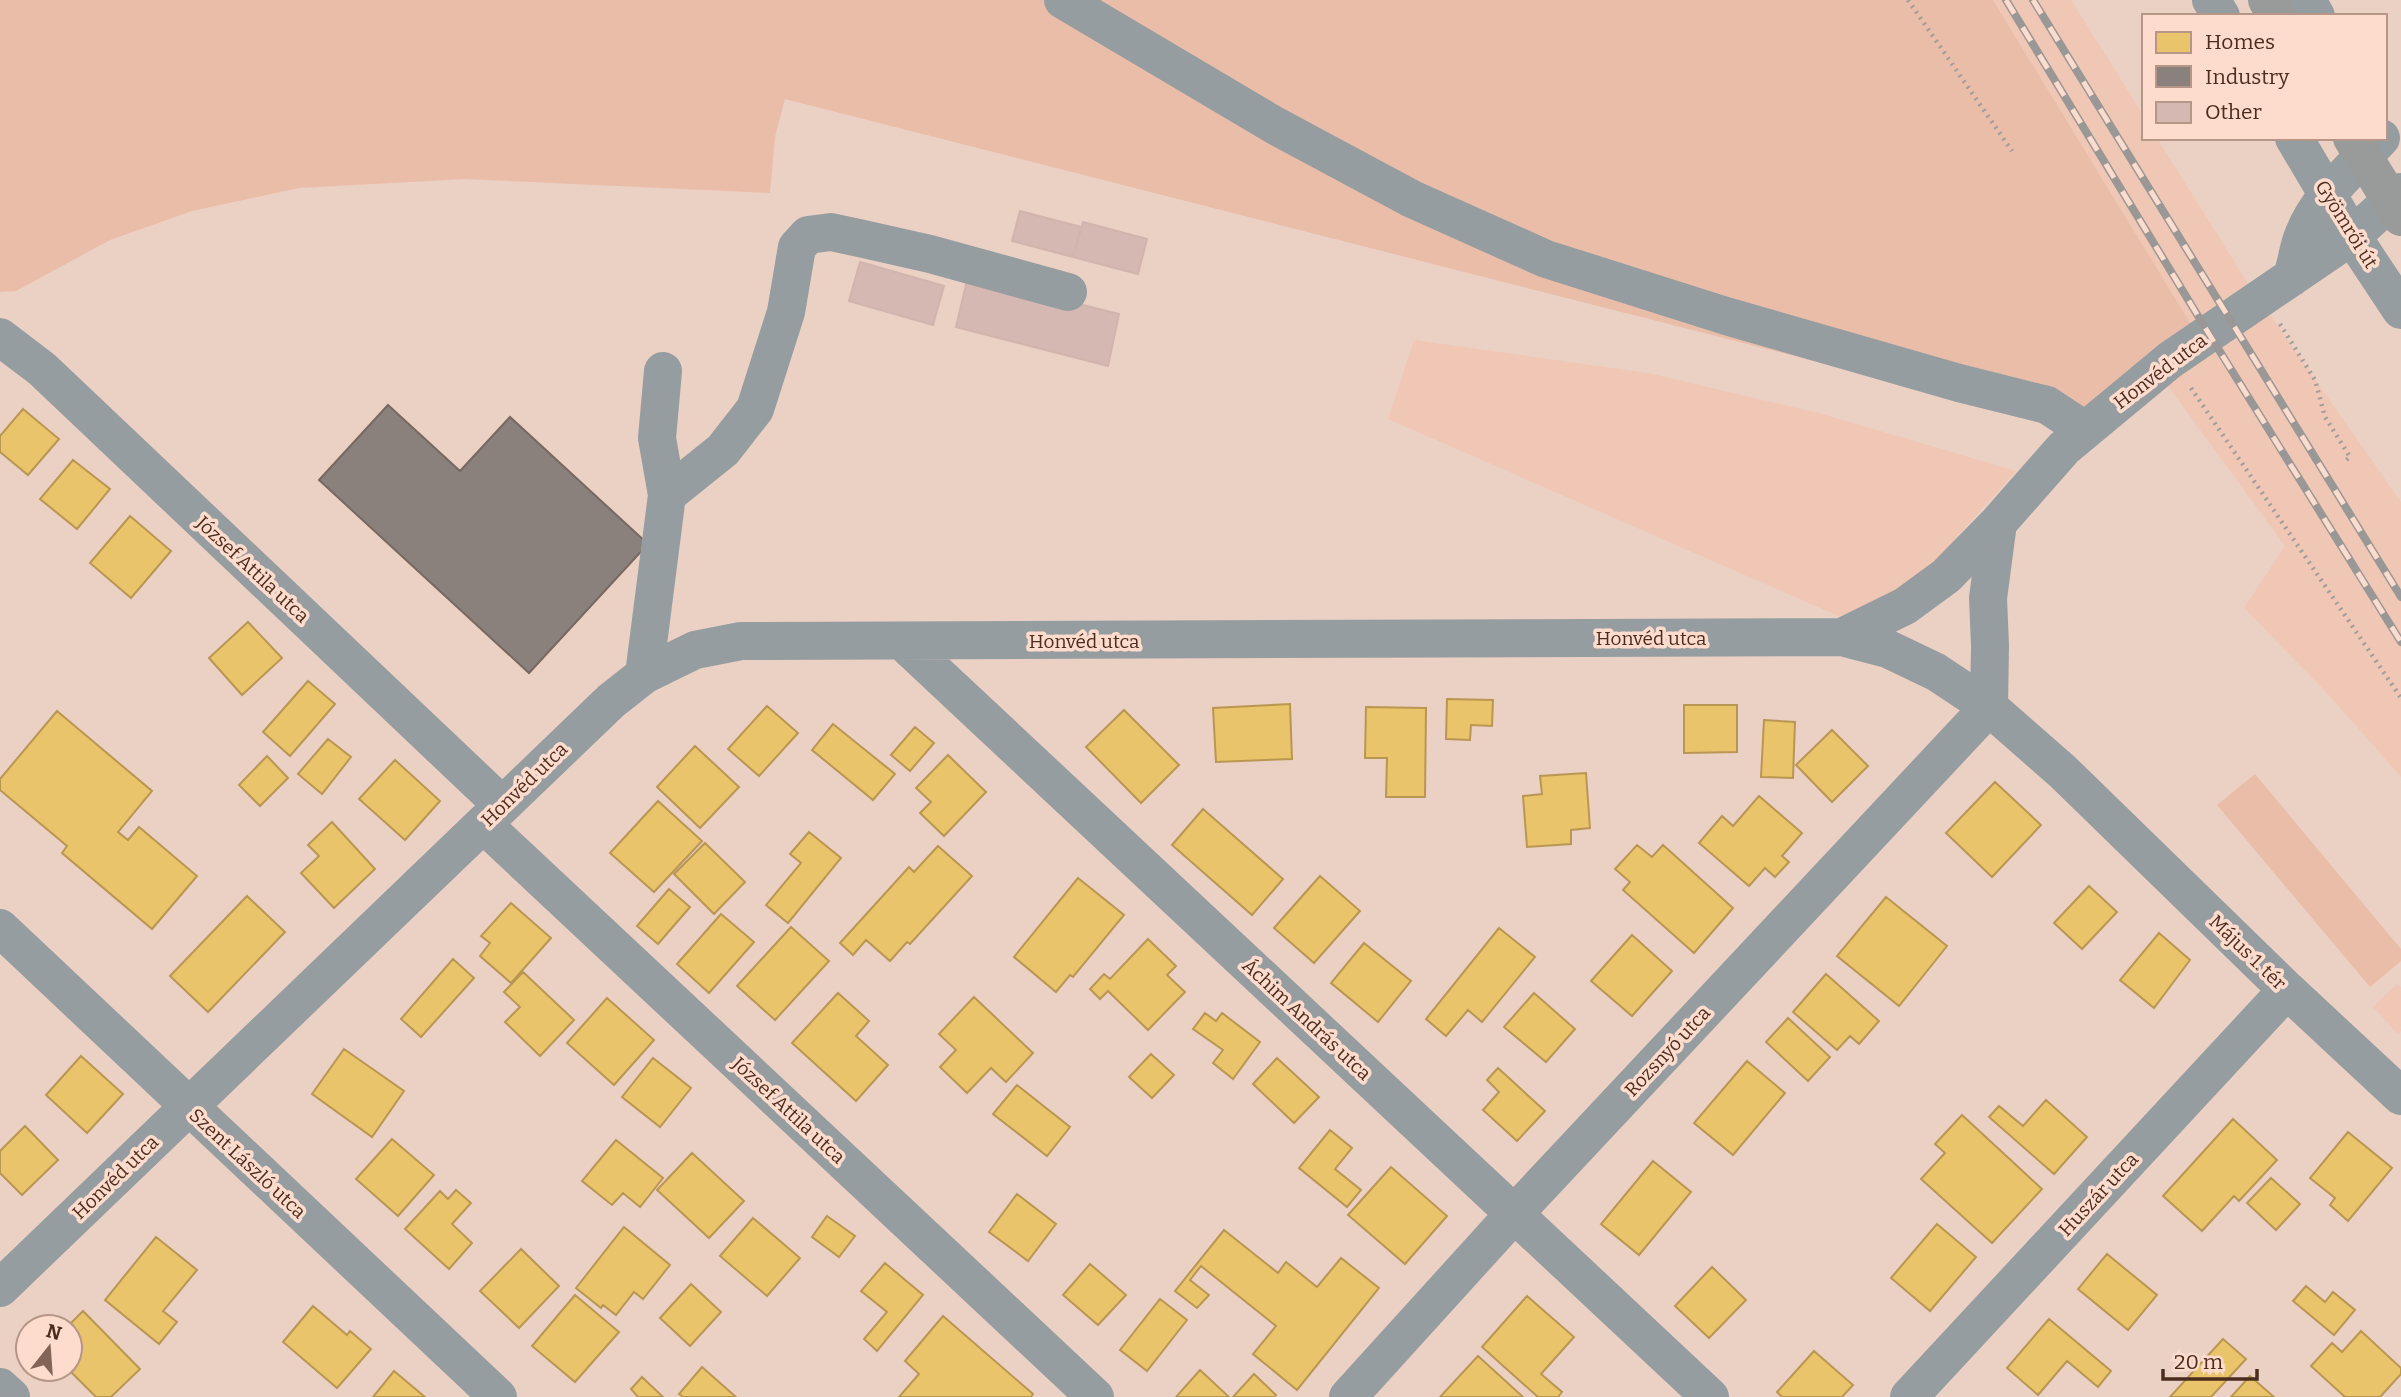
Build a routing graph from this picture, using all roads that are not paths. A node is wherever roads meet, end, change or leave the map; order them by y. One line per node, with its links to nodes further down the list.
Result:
1 (1063, 0): 17 (street)
2 (2283, 140): 10 (street)
3 (2295, 140): 7 (street, Gyömrői út)
4 (2353, 140): 8 (main road, bridge)
5 (2380, 140): 7 (street)
6 (2401, 192): 9 (street, Honvéd utca)
7 (2328, 195): 9 (street, Gyömrői út); 10 (street)
8 (2401, 217)
9 (2353, 236): 11 (street, Honvéd utca); 13 (street, Gyömrői út)
10 (2302, 237): 11 (street)
11 (2291, 278): 13 (street); 17 (street, Honvéd utca)
12 (1068, 292): 18 (street)
13 (2393, 297)
14 (0, 337): 24 (street, József Attila utca)
15 (663, 371): 18 (street)
16 (2098, 380): 17 (street)
17 (2091, 425): 19 (street, Honvéd utca)
18 (667, 495): 22 (street)
19 (1998, 523): 20 (street, Honvéd utca); 23 (street)
20 (1842, 637): 21 (street, Honvéd utca); 23 (street)
21 (903, 642): 22 (street, Honvéd utca); 29 (street, Áchim András utca)
22 (644, 675): 24 (street, Honvéd utca)
23 (1989, 707): 26 (street, Május 1. tér); 29 (street, Rozsnyó utca)
24 (492, 814): 28 (street, Honvéd utca); 34 (street, József Attila utca)
25 (0, 928): 28 (street, Szent László utca)
26 (2287, 990): 27 (street, Május 1. tér); 37 (street, Huszár utca)
27 (2401, 1096)
28 (188, 1107): 30 (street, Honvéd utca); 33 (street, Szent László utca)
29 (1515, 1213): 35 (street, Rozsnyó utca); 36 (street, Áchim András utca)
30 (0, 1288)
31 (0, 1387): 32 (street)
32 (11, 1397)
33 (498, 1397)
34 (1094, 1397)
35 (1348, 1397)
36 (1710, 1397)
37 (1909, 1397)

